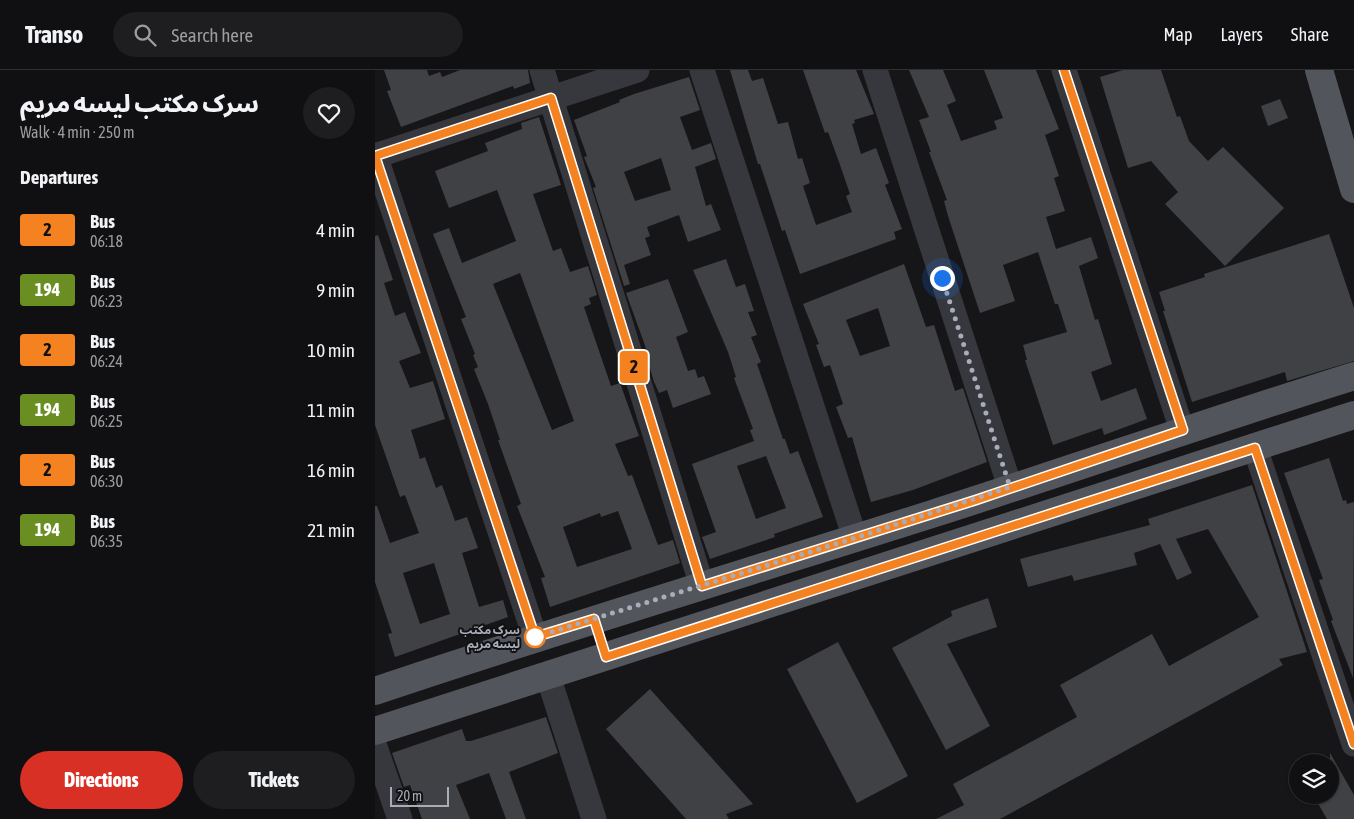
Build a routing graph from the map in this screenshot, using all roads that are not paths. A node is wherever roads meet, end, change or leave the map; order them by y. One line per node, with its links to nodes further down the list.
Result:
1 (542, 70): 7 (street)
2 (637, 70): 7 (street)
3 (701, 70): 15 (street)
4 (875, 70): 14 (street)
5 (1064, 70): 12 (street)
6 (1319, 70): 9 (main road)
7 (551, 98): 8 (street); 16 (street)
8 (375, 156): 18 (street)
9 (1354, 189)
10 (1354, 376): 12 (main road)
11 (1354, 415): 13 (main road)
12 (1183, 430): 14 (main road)
13 (1255, 448): 20 (main road); 25 (street)
14 (1010, 487): 15 (main road)
15 (855, 538): 16 (main road)
16 (702, 586): 17 (main road)
17 (594, 619): 18 (main road); 20 (main road)
18 (535, 637): 19 (main road)
19 (485, 654): 22 (main road); 23 (main road)
20 (606, 657): 21 (main road)
21 (547, 676): 23 (main road); 28 (street)
22 (375, 691)
23 (497, 692): 24 (main road)
24 (375, 731)
25 (1354, 744)
26 (375, 747): 27 (street)
27 (400, 819)
28 (594, 819)

